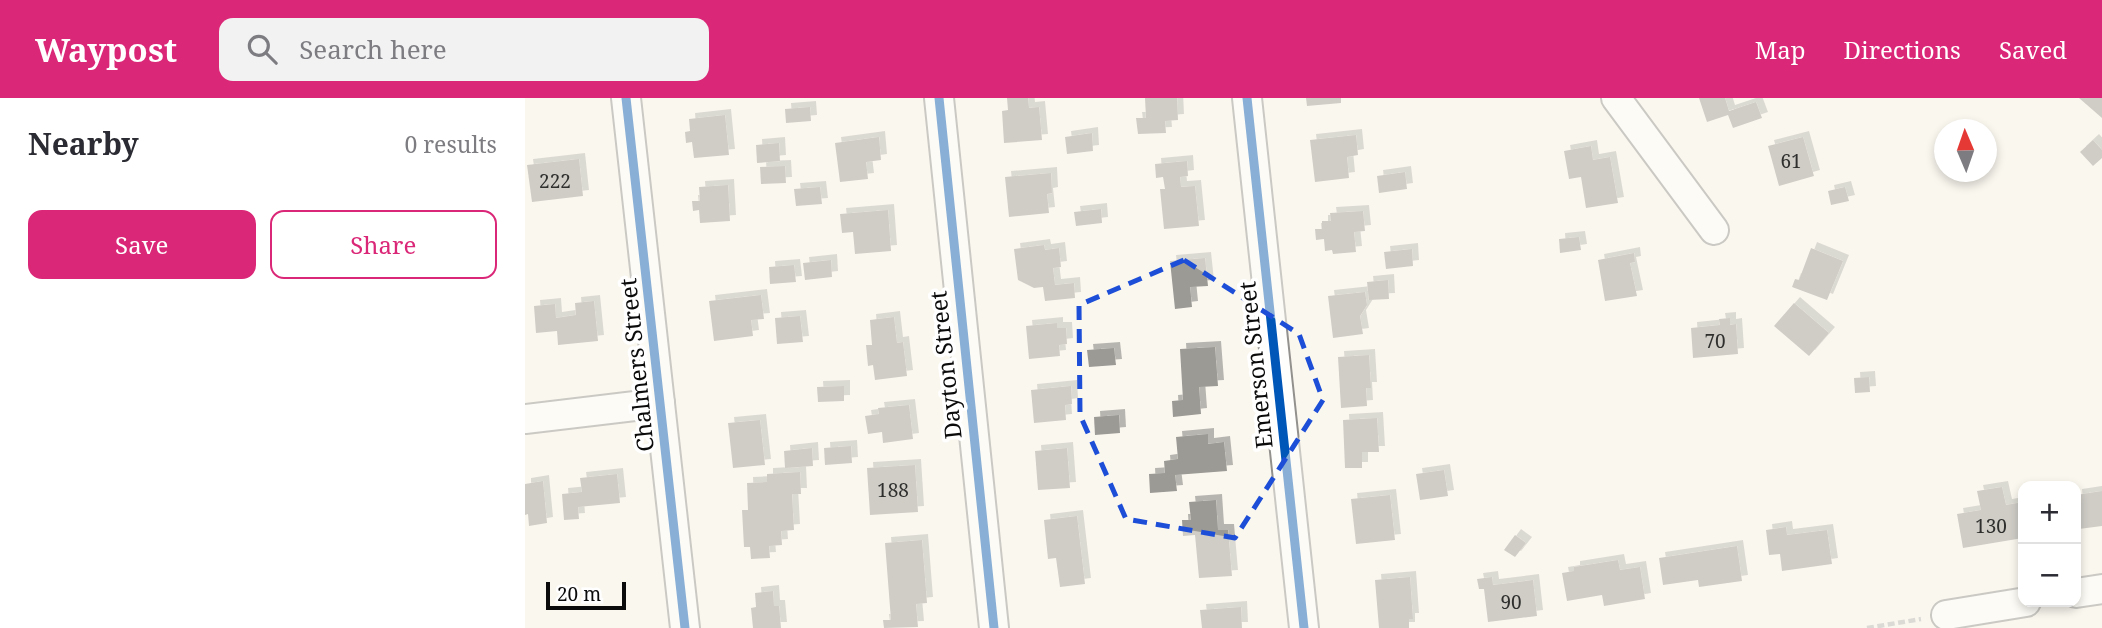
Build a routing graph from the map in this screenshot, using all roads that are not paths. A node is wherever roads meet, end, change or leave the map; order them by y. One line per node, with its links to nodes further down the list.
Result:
1 (626, 98): 6 (street, Chalmers Street)
2 (939, 98): 13 (street, Dayton Street)
3 (1247, 98): 14 (street, Emerson Street)
4 (1616, 98): 5 (street)
5 (1714, 230)
6 (660, 404): 7 (street); 12 (street, Chalmers Street)
7 (525, 419)
8 (2102, 589): 9 (street)
9 (2081, 592)
10 (2018, 603): 11 (street)
11 (1946, 615)
12 (685, 628)
13 (993, 628)
14 (1304, 628)

